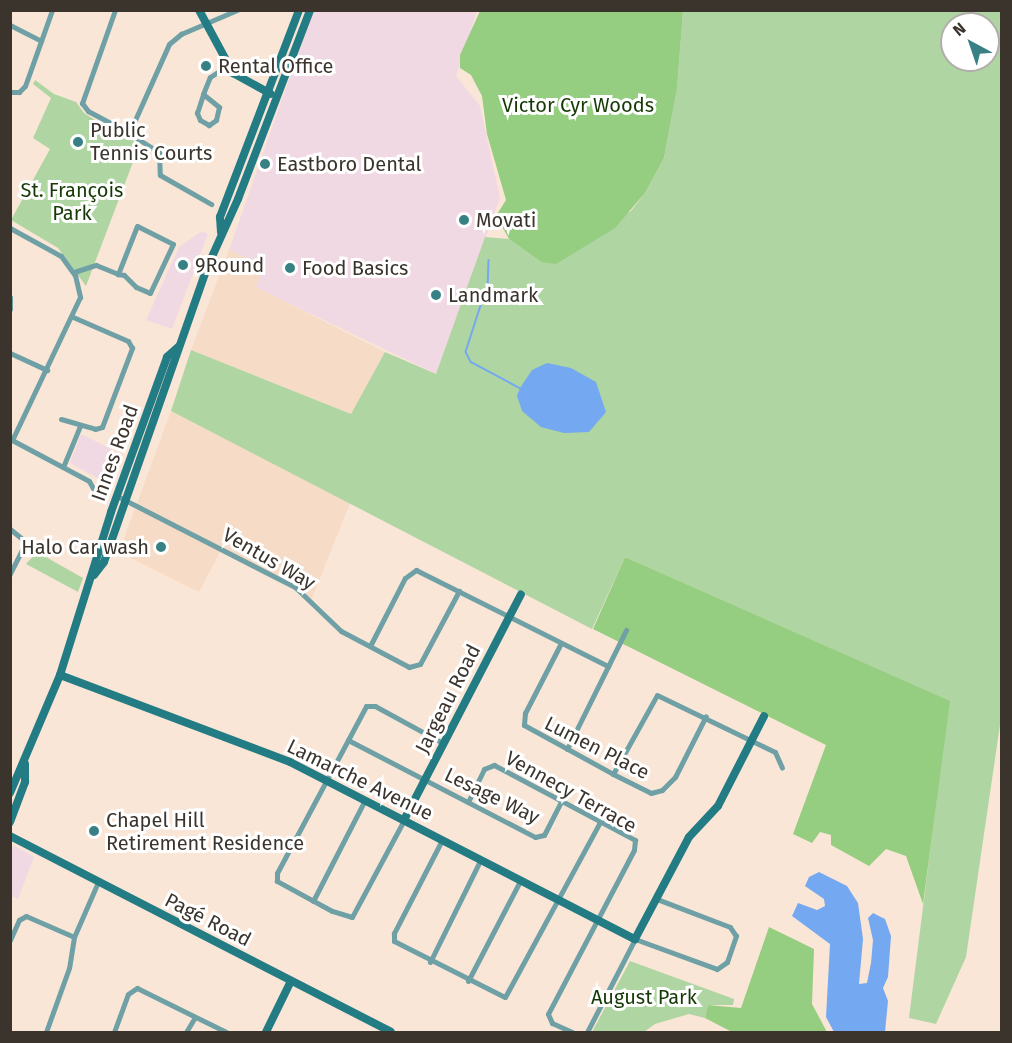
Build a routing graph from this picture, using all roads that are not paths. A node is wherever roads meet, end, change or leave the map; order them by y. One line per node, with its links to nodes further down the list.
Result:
1 (52, 10): 9 (street)
2 (115, 10): 15 (street)
3 (199, 10): 7 (street)
4 (237, 10): 7 (street)
5 (298, 10): 12 (street, Innes Road)
6 (310, 10): 14 (street, Innes Road)
7 (207, 23): 10 (street); 15 (street)
8 (10, 25): 9 (street)
9 (41, 41): 11 (street)
10 (227, 66): 12 (street); 13 (street)
11 (10, 92)
12 (267, 93): 14 (street); 18 (street, Innes Road)
13 (203, 94): 13 (street)
14 (276, 97): 18 (street, Innes Road)
15 (131, 129): 16 (street)
16 (211, 204)
17 (10, 228): 19 (street)
18 (221, 232): 24 (street, Innes Road)
19 (74, 272): 20 (street); 23 (street)
20 (118, 274): 20 (street)
21 (10, 297): 22 (street)
22 (10, 309)
23 (73, 317): 26 (street); 28 (street)
24 (178, 347): 32 (street, Innes Road); 33 (street, Innes Road)
25 (10, 352): 26 (street)
26 (47, 370): 29 (street)
27 (61, 419): 28 (street)
28 (80, 426): 30 (street)
29 (11, 440): 30 (street)
30 (63, 467): 31 (street)
31 (94, 490)
32 (117, 496): 33 (street, Ventus Way); 36 (street, Innes Road)
33 (125, 502): 36 (street, Innes Road); 42 (street, Ventus Way)
34 (10, 529): 35 (street)
35 (10, 574)
36 (94, 574): 44 (street, Innes Road)
37 (459, 591): 39 (street); 42 (street); 42 (street, Ventus Way)
38 (521, 594): 39 (street, Jargeau Road)
39 (509, 616): 41 (street); 49 (street, Jargeau Road)
40 (626, 630): 43 (street)
41 (561, 643): 43 (street); 50 (street, Lumen Place)
42 (370, 646)
43 (608, 666): 50 (street)
44 (60, 675): 51 (street, Innes Road); 54 (street, Lamarche Avenue)
45 (706, 716): 48 (street); 53 (street, Lumen Place); 53 (street)
46 (764, 716): 48 (street)
47 (348, 740): 49 (street); 54 (street); 55 (street, Lesage Way)
48 (752, 741): 52 (street); 69 (street)
49 (443, 743): 55 (street, Jargeau Road)
50 (567, 749): 53 (street, Lumen Place)
51 (25, 763): 56 (street, Innes Road); 61 (street, Innes Road)
52 (782, 768)
53 (613, 774)
54 (327, 780): 57 (street, Lamarche Avenue); 70 (street)
55 (425, 780): 59 (street, Lesage Way); 60 (street, Jargeau Road)
56 (10, 793)
57 (365, 800): 60 (street, Lamarche Avenue); 70 (street)
58 (561, 801): 59 (street, Lesage Way); 59 (street, Vennecy Terrace); 62 (street, Vennecy Terrace)
59 (468, 802)
60 (404, 820): 64 (street, Lamarche Avenue); 70 (street)
61 (10, 822)
62 (600, 822): 68 (street); 71 (street, Vennecy Terrace)
63 (10, 836): 67 (street, Pagé Road)
64 (442, 840): 65 (street, Lamarche Avenue); 75 (street)
65 (481, 859): 66 (street, Lamarche Avenue); 75 (street)
66 (521, 879): 68 (street, Lamarche Avenue); 77 (street)
67 (98, 882): 72 (street); 76 (street, Pagé Road)
68 (560, 898): 71 (street, Lamarche Avenue); 77 (street)
69 (657, 899): 73 (street); 73 (street)
70 (313, 901)
71 (598, 918): 73 (street, Lamarche Avenue); 85 (street)
72 (74, 937): 74 (street); 79 (street)
73 (635, 939): 86 (street)
74 (10, 940)
75 (430, 962): 77 (street)
76 (291, 981): 83 (street); 84 (street, Pagé Road)
77 (468, 981)
78 (195, 1017): 80 (street); 81 (street); 82 (street)
79 (46, 1032)
80 (114, 1032)
81 (186, 1032)
82 (226, 1032)
83 (266, 1032)
84 (391, 1032)
85 (572, 1032)
86 (587, 1032)

